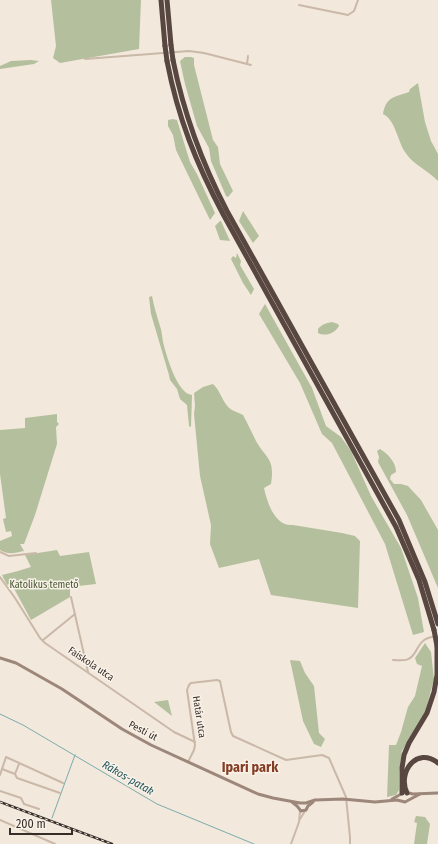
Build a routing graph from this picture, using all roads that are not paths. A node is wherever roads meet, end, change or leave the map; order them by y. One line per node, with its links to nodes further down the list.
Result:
1 (161, 0): 5 (highway)
2 (167, 0): 5 (highway)
3 (358, 0): 4 (street)
4 (299, 5)
5 (168, 45): 8 (highway, bridge)
6 (248, 56): 9 (street)
7 (85, 59): 9 (street)
8 (170, 61): 16 (highway); 19 (highway, bridge)
9 (247, 64): 10 (street)
10 (251, 65)
11 (0, 552): 12 (street)
12 (36, 552)
13 (0, 577): 18 (street, Faiskola utca)
14 (71, 597): 15 (street)
15 (75, 614): 18 (street); 22 (street)
16 (438, 624)
17 (438, 636): 21 (street)
18 (42, 640): 22 (street, Faiskola utca)
19 (438, 648): 33 (highway)
20 (0, 658): 24 (main road, Pesti út)
21 (393, 660)
22 (88, 672): 23 (street, Faiskola utca)
23 (195, 742): 24 (street, Határ utca); 38 (street, Határ utca)
24 (188, 762): 37 (main road, Pesti út)
25 (19, 763): 27 (street); 28 (street); 30 (street)
26 (438, 763): 33 (highway)
27 (2, 769): 28 (street); 29 (street)
28 (15, 774): 32 (street)
29 (0, 775)
30 (63, 783)
31 (0, 792): 43 (street)
32 (60, 793)
33 (404, 793): 35 (main road); 36 (main road); 39 (main road); 40 (main road)
34 (438, 793): 35 (main road)
35 (420, 794): 36 (main road)
36 (409, 799): 40 (main road)
37 (288, 800): 41 (main road, Pesti út); 44 (main road, Pesti út)
38 (346, 800): 39 (main road); 42 (main road); 51 (street)
39 (387, 801): 40 (main road)
40 (401, 801)
41 (300, 803): 42 (main road, Pesti út); 44 (main road)
42 (307, 805): 45 (main road)
43 (39, 809)
44 (299, 809): 45 (main road); 47 (street)
45 (305, 811): 47 (street)
46 (0, 820): 48 (street)
47 (299, 822): 50 (street)
48 (51, 843): 49 (street)
49 (55, 844)
50 (291, 844)
51 (350, 844)

